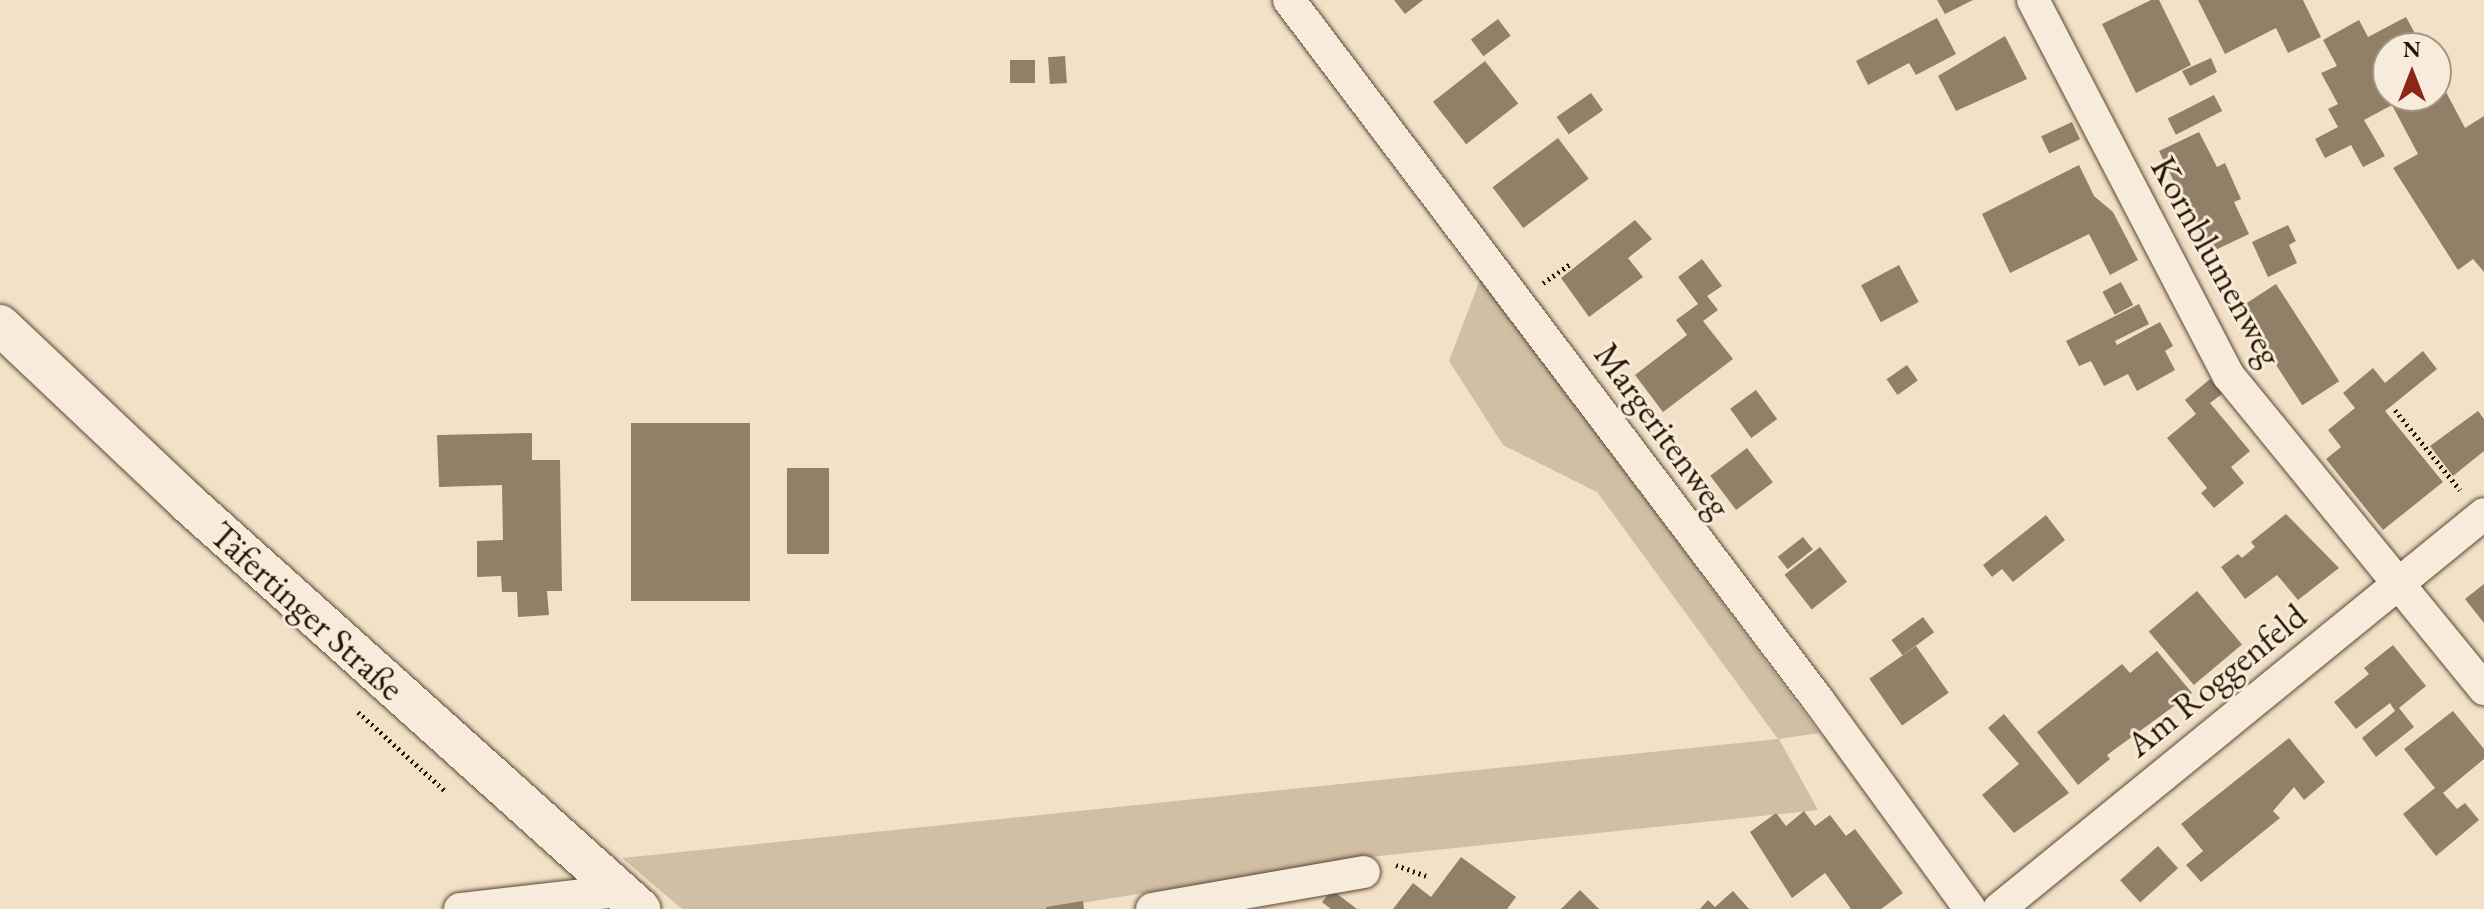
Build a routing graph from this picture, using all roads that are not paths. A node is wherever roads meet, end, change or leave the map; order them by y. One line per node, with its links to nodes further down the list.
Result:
1 (1289, 0): 11 (street, Margeritenweg)
2 (2033, 0): 5 (street, Kornblumenweg)
3 (0, 325): 8 (street, Täfertinger Straße)
4 (2482, 515): 5 (street, Am Roggenfeld)
5 (2398, 584): 6 (street, Kornblumenweg); 12 (street, Am Roggenfeld)
6 (2484, 689)
7 (1364, 872): 10 (street)
8 (629, 900): 9 (street, Täfertinger Straße)
9 (460, 909)
10 (1152, 909)
11 (1970, 909)
12 (1999, 909)

